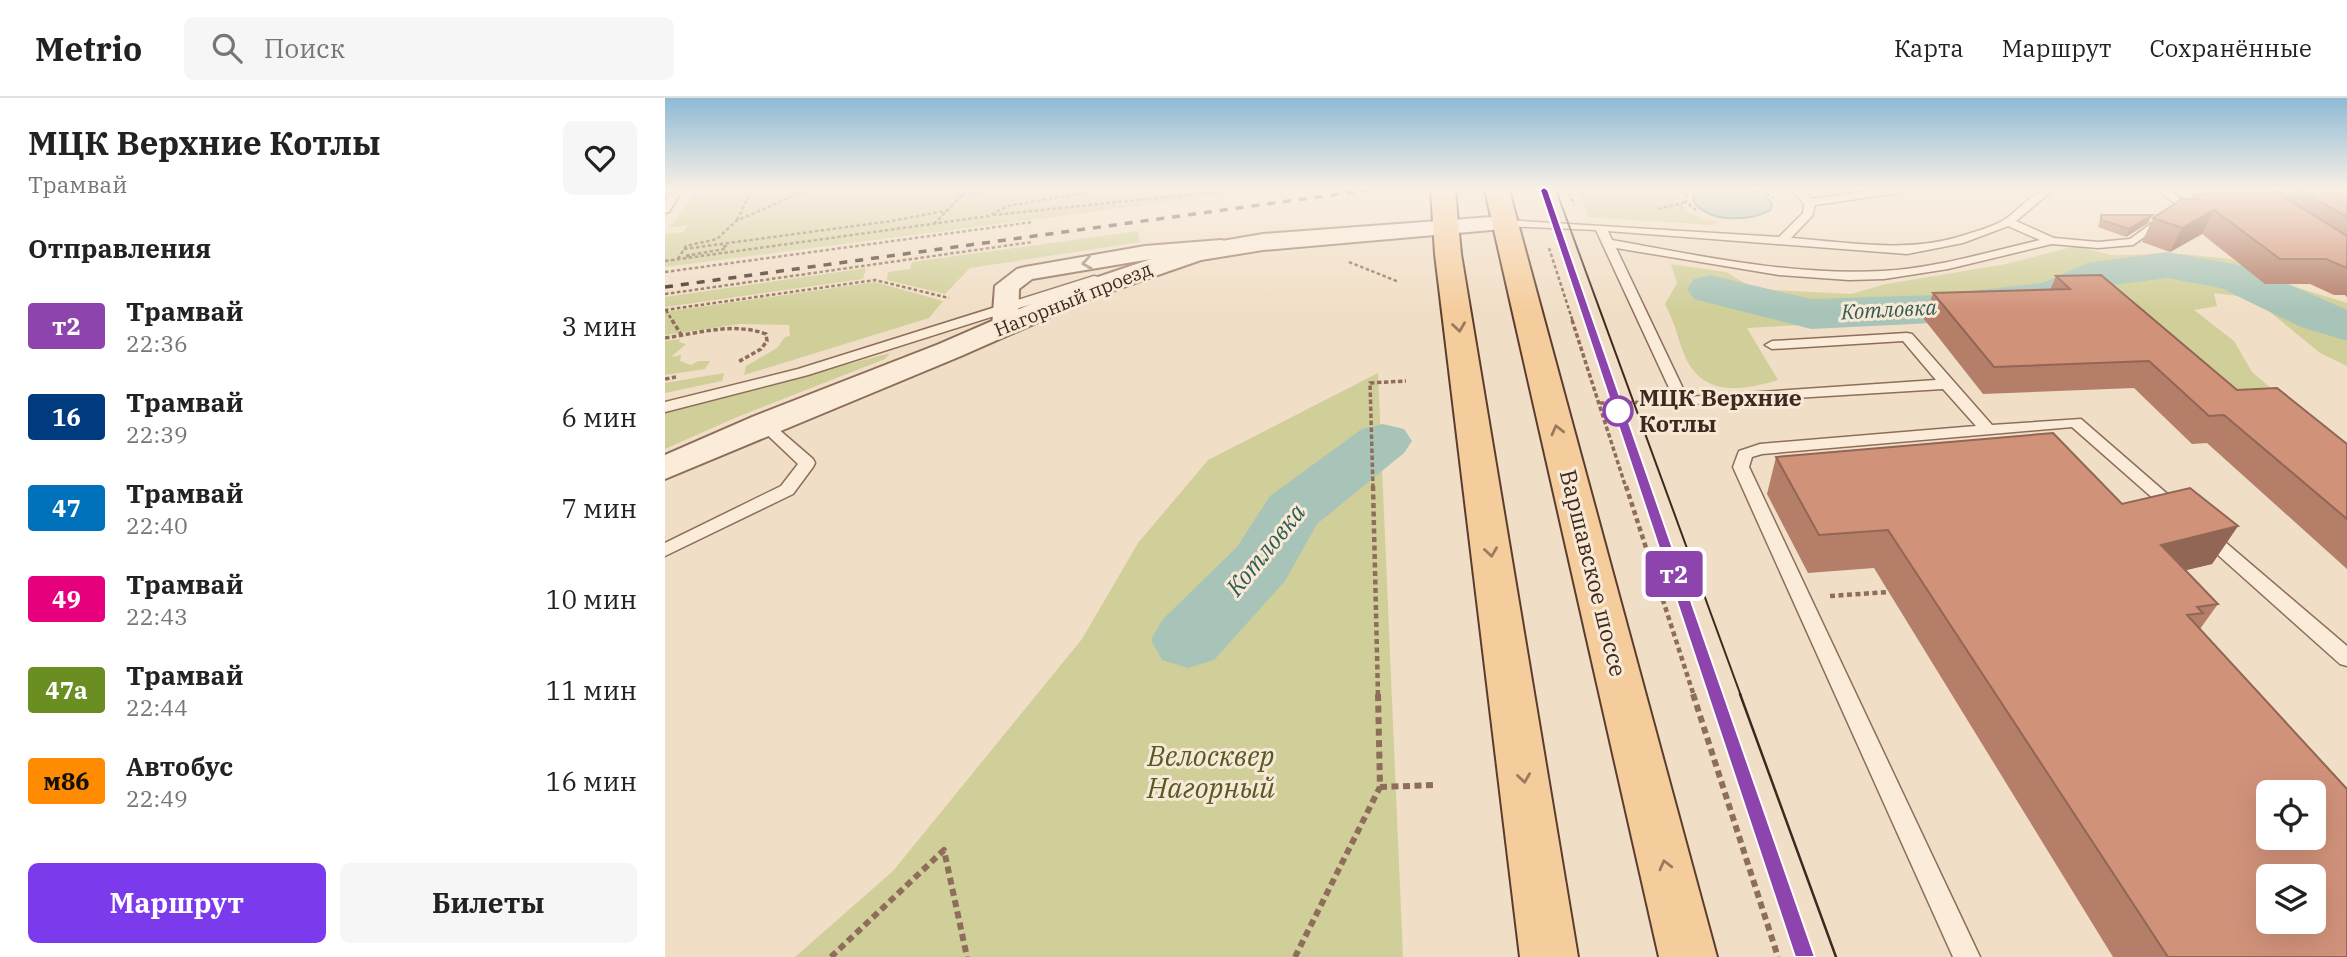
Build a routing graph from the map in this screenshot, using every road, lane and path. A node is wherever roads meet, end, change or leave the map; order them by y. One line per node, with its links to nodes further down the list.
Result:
1 (726, 230): 21 (path)
2 (823, 230): 19 (path)
3 (895, 230): 22 (path)
4 (973, 230): 26 (path)
5 (1400, 230): 18 (street, Нагорный проезд)
6 (1446, 230): 55 (main road, one-way to 55)
7 (1507, 230): 56 (main road, Варшавское шоссе, one-way to 7)
8 (1601, 230): 17 (lane)
9 (1640, 230): 15 (lane)
10 (1793, 230): 15 (lane)
11 (1989, 230): 15 (lane)
12 (2028, 230): 14 (lane)
13 (2151, 230): 14 (lane)
14 (2052, 240): 17 (lane)
15 (1782, 241)
16 (1032, 242): 28 (path)
17 (1607, 243): 39 (lane)
18 (1227, 246): 31 (street, Нагорный проезд); 31 (street, one-way to 31)
19 (690, 248): 21 (path); 22 (path)
20 (1549, 248): 41 (path)
21 (684, 249): 24 (path)
22 (722, 253): 24 (path)
23 (1338, 258): 27 (path)
24 (678, 259): 25 (path)
25 (665, 261)
26 (665, 272)
27 (1399, 282)
28 (665, 293)
29 (949, 298): 30 (path)
30 (665, 309): 32 (path)
31 (1006, 317): 42 (lane); 43 (street, Нагорный проезд)
32 (682, 335): 33 (path); 35 (path)
33 (665, 338)
34 (1772, 345): 39 (lane)
35 (734, 365)
36 (677, 377): 37 (path)
37 (665, 379)
38 (1406, 382): 51 (path)
39 (1947, 384): 44 (lane)
40 (1658, 402): 41 (path)
41 (1600, 403): 57 (path)
42 (665, 407)
43 (764, 424): 45 (street, Нагорный проезд); 46 (lane)
44 (1988, 430): 49 (lane); 58 (lane)
45 (665, 468)
46 (665, 550)
47 (1889, 592): 48 (path)
48 (1854, 595)
49 (2347, 658)
50 (1435, 785): 51 (path)
51 (1380, 787): 54 (path)
52 (831, 957): 53 (path)
53 (967, 957)
54 (1296, 957)
55 (1549, 957)
56 (1688, 957)
57 (1778, 957)
58 (1967, 957)

